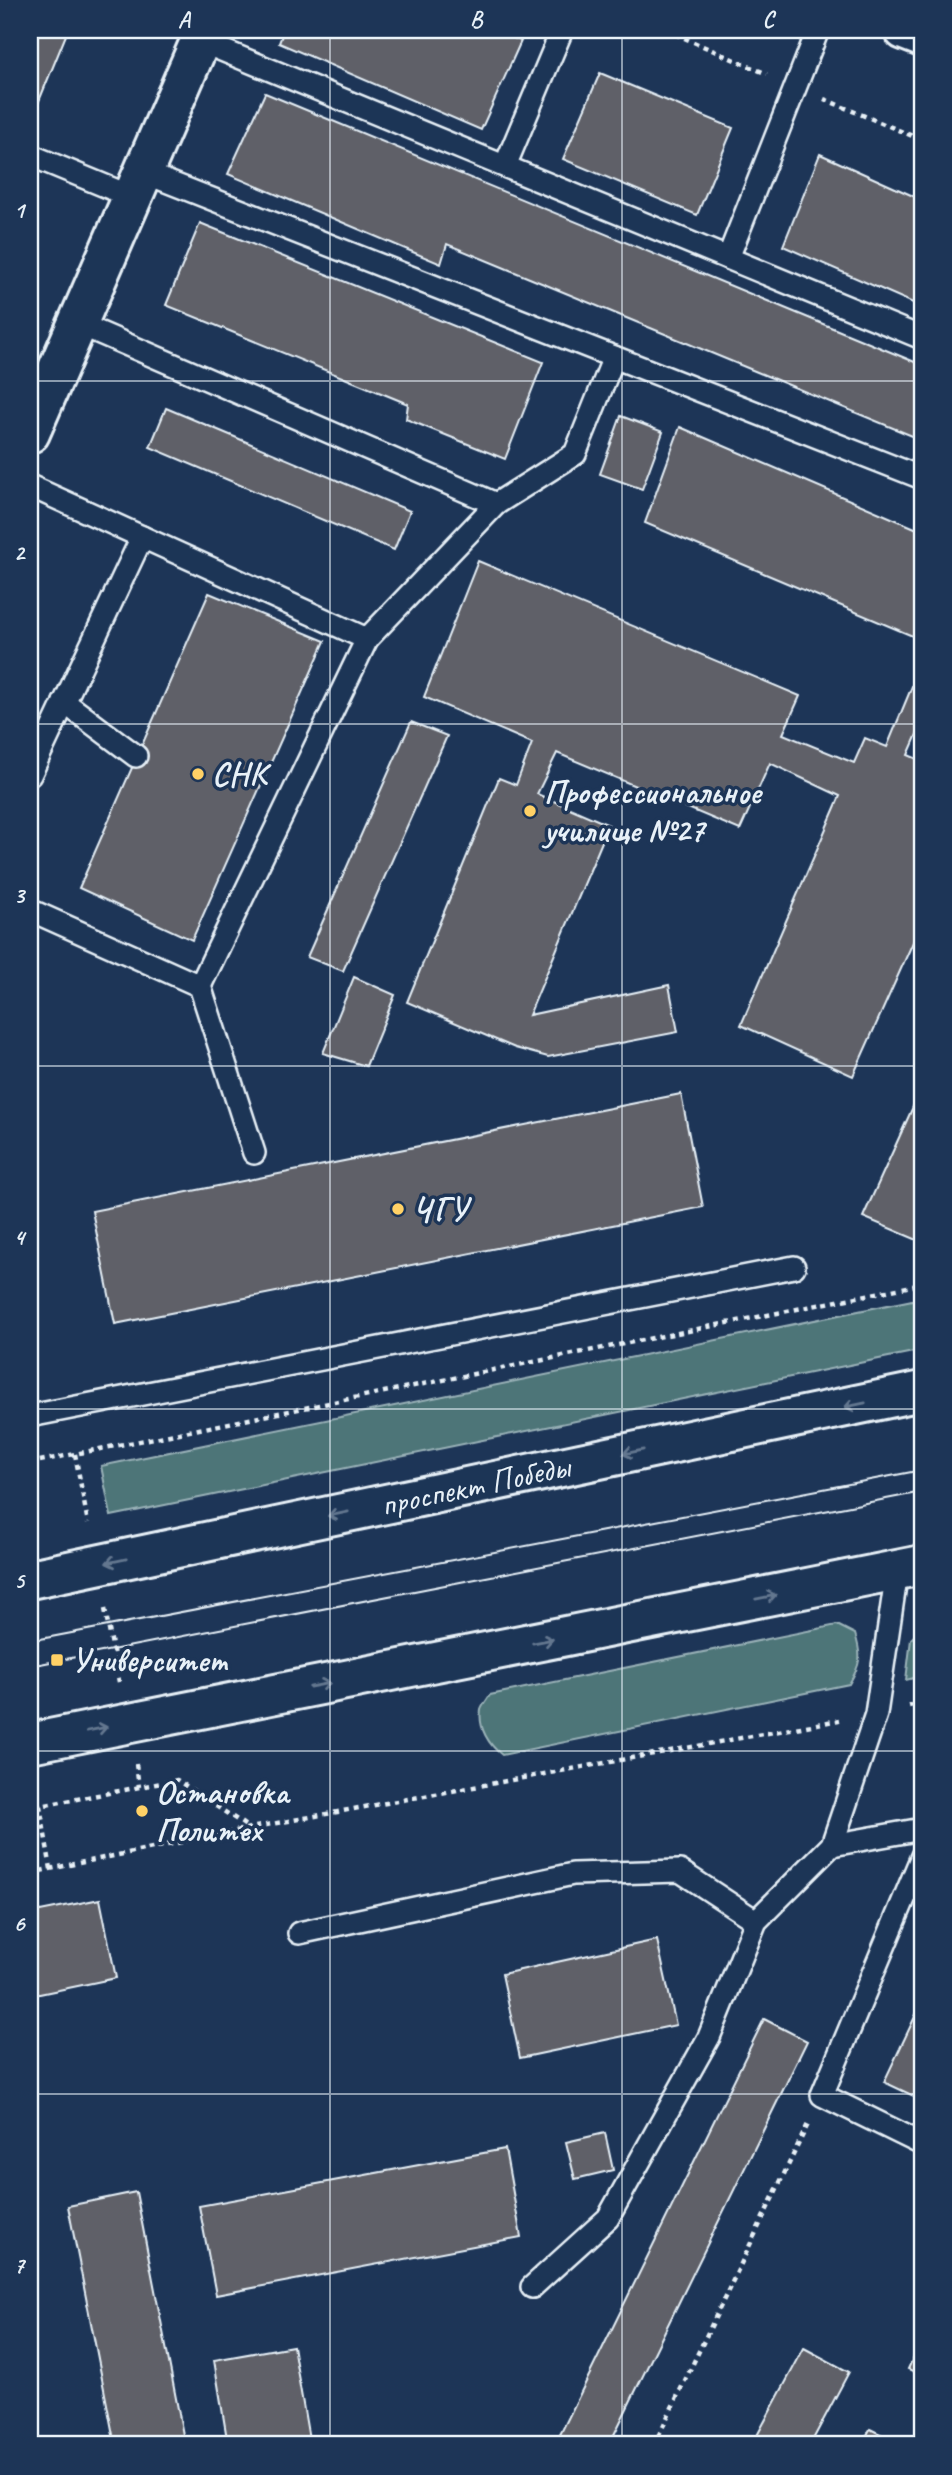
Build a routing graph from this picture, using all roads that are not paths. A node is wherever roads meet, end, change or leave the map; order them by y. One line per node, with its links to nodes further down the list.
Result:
1 (562, 30): 7 (lane)
2 (818, 30): 9 (lane)
3 (904, 30): 5 (main road)
4 (203, 35): 7 (lane); 8 (main road)
5 (922, 37)
6 (30, 155): 8 (lane)
7 (505, 166): 9 (lane)
8 (138, 184): 10 (main road); 12 (lane)
9 (728, 258): 11 (lane)
10 (77, 323): 13 (main road); 17 (lane)
11 (922, 338)
12 (614, 357): 15 (lane); 17 (lane)
13 (39, 386): 14 (main road)
14 (30, 433)
15 (922, 478)
16 (30, 486): 18 (lane)
17 (496, 504): 19 (lane)
18 (142, 537): 19 (lane); 20 (lane)
19 (367, 639): 24 (lane)
20 (64, 702): 21 (lane); 22 (lane)
21 (136, 756)
22 (30, 775)
23 (30, 910): 24 (lane)
24 (200, 986): 25 (lane)
25 (254, 1153)
26 (794, 1267): 28 (lane)
27 (922, 1391): 30 (main road, проспект Победы, one-way to 30)
28 (30, 1416)
29 (910, 1568): 31 (main road, one-way to 29); 33 (lane)
30 (30, 1579)
31 (30, 1743)
32 (922, 1829): 33 (lane)
33 (832, 1844): 35 (lane)
34 (922, 1856): 37 (lane)
35 (756, 1922): 36 (lane); 38 (lane)
36 (299, 1933)
37 (922, 2144)
38 (532, 2287)

